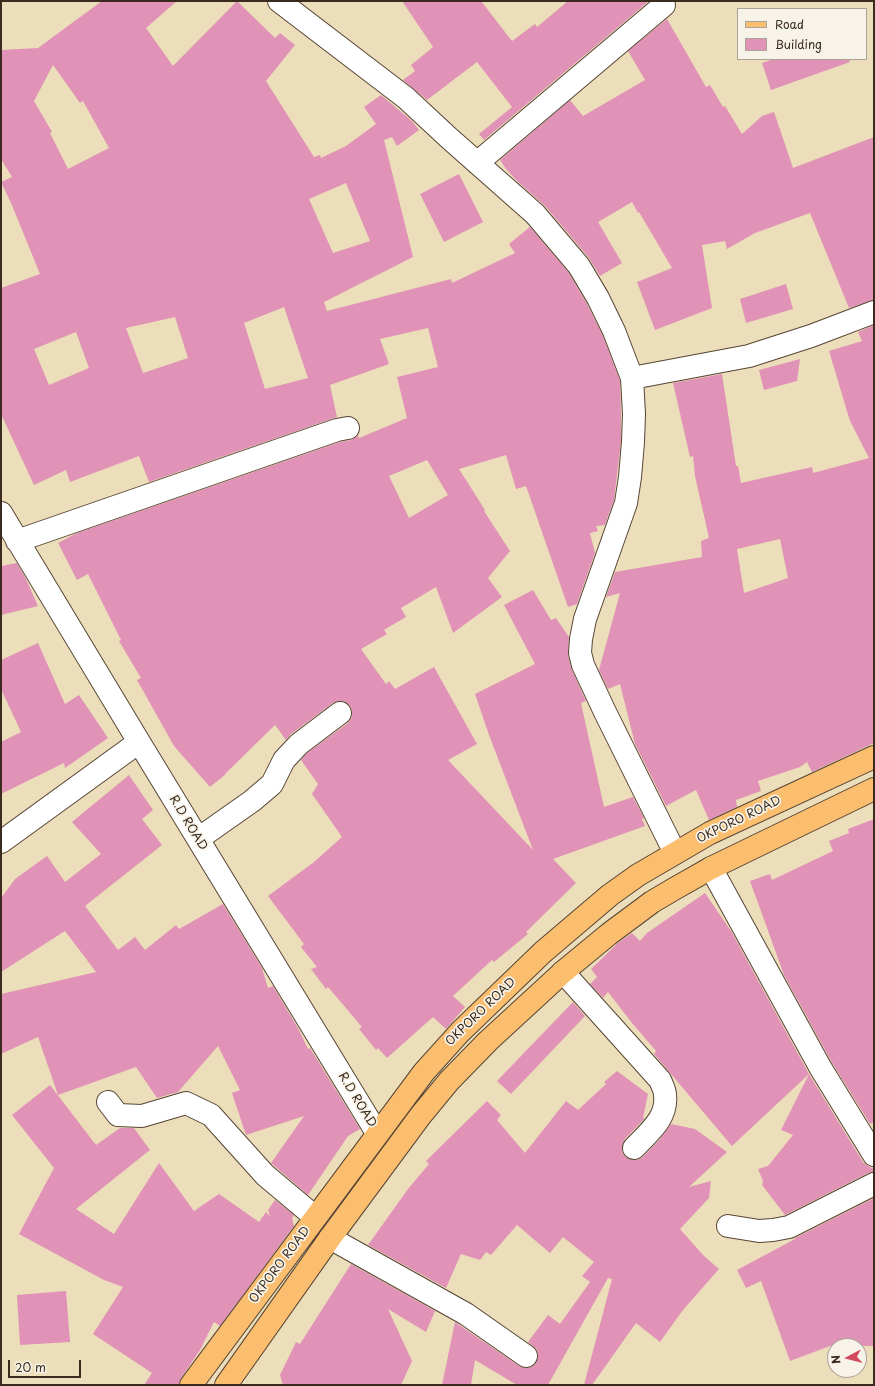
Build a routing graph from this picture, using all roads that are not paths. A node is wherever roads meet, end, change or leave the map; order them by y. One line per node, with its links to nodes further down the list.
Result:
1 (279, 1): 3 (street)
2 (664, 5): 3 (street)
3 (476, 163): 5 (street)
4 (874, 312): 5 (street)
5 (632, 378): 15 (street)
6 (348, 428): 8 (street)
7 (1, 513): 8 (street, R.D ROAD)
8 (17, 541): 10 (street, R.D ROAD)
9 (340, 713): 13 (street)
10 (138, 742): 13 (street, R.D ROAD); 14 (street)
11 (872, 764): 15 (main road, OKPORO ROAD)
12 (874, 789): 16 (main road, OKPORO ROAD)
13 (198, 839): 19 (street, R.D ROAD)
14 (1, 842)
15 (675, 853): 19 (main road, OKPORO ROAD)
16 (712, 868): 17 (main road, OKPORO ROAD); 21 (street)
17 (563, 972): 20 (street); 25 (main road, OKPORO ROAD)
18 (108, 1102): 23 (street)
19 (377, 1133): 23 (main road, OKPORO ROAD)
20 (634, 1148)
21 (874, 1155)
22 (874, 1184): 24 (street)
23 (316, 1217): 27 (main road, OKPORO ROAD)
24 (728, 1226)
25 (330, 1238): 26 (street); 28 (main road, OKPORO ROAD)
26 (526, 1356)
27 (190, 1385)
28 (226, 1385)

